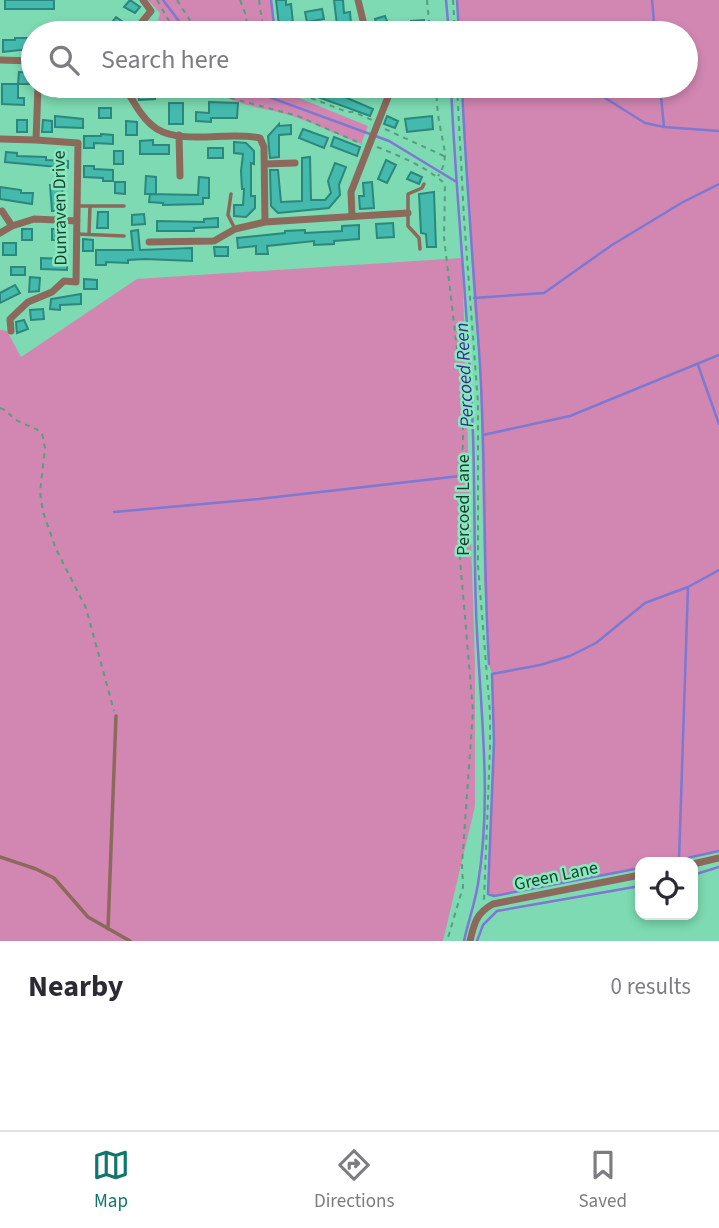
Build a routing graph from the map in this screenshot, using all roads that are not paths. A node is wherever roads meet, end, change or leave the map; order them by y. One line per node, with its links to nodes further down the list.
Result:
1 (143, 0): 3 (street)
2 (358, 0): 4 (street)
3 (143, 21)
4 (363, 21)
5 (0, 60): 6 (street)
6 (21, 61)
7 (38, 98): 12 (street, Dunraven Drive)
8 (132, 98): 10 (street)
9 (388, 98): 23 (street)
10 (180, 135): 14 (street); 15 (street)
11 (0, 139): 12 (street)
12 (36, 140): 18 (street, Dunraven Drive)
13 (295, 163): 14 (street)
14 (265, 164): 25 (street)
15 (180, 176)
16 (424, 184): 22 (lane)
17 (231, 194): 27 (lane)
18 (78, 206): 19 (lane); 24 (street, Dunraven Drive)
19 (90, 206): 20 (lane); 30 (lane)
20 (124, 206)
21 (1, 210): 26 (street)
22 (408, 213): 23 (street); 33 (lane)
23 (352, 216): 25 (street)
24 (77, 221): 26 (street); 29 (street, Dunraven Drive)
25 (265, 222): 27 (street)
26 (12, 226): 28 (street)
27 (235, 229): 32 (street)
28 (0, 233)
29 (77, 234): 30 (lane); 34 (street, Dunraven Drive)
30 (89, 234): 31 (lane)
31 (124, 236)
32 (149, 242)
33 (420, 249)
34 (11, 331)
35 (116, 716): 40 (lane)
36 (0, 857): 40 (lane)
37 (719, 858): 38 (street)
38 (698, 863)
39 (635, 876): 42 (street, Green Lane)
40 (108, 929): 41 (lane)
41 (130, 941)
42 (470, 941)

